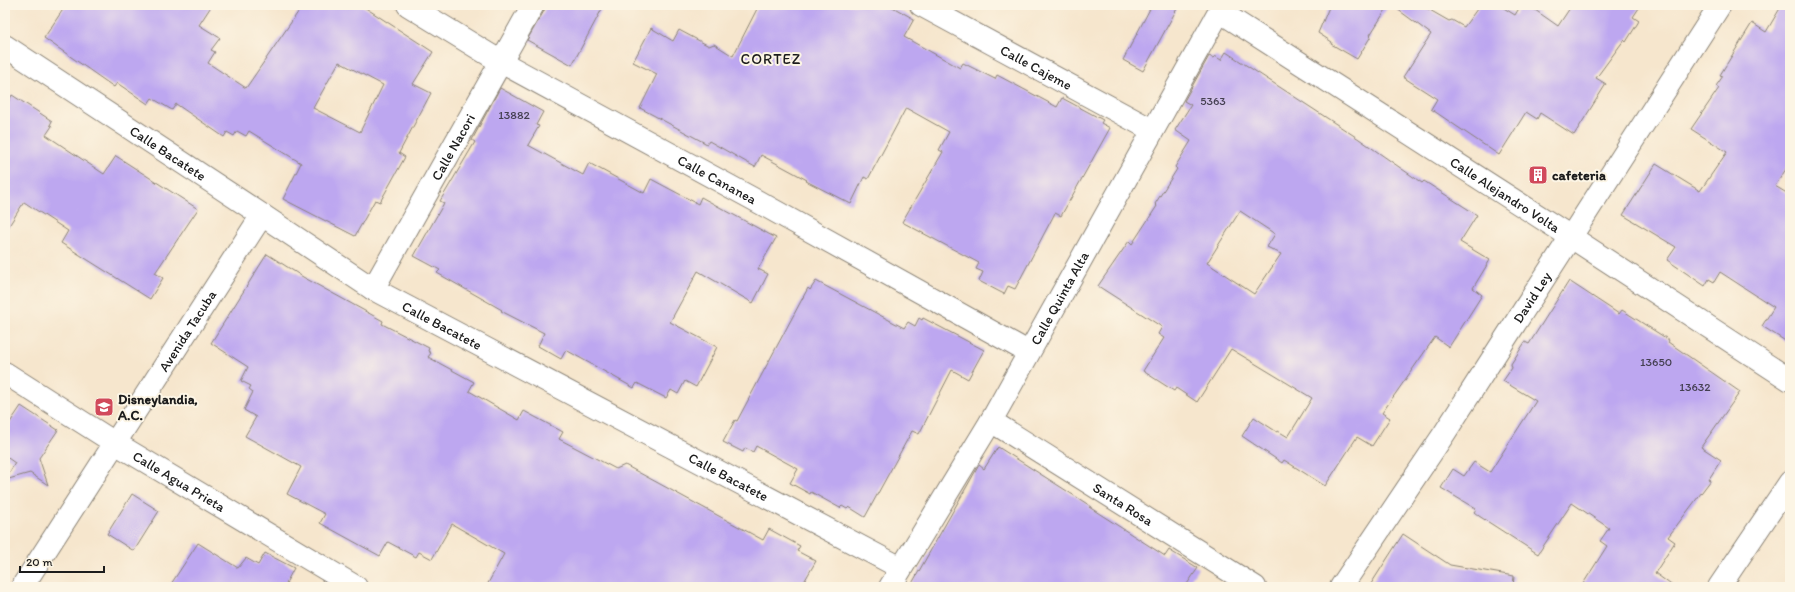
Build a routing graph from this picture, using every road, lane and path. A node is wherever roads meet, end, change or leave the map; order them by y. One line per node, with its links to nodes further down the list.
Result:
1 (408, 5): 7 (street, Calle Cananea)
2 (533, 5): 7 (street, Calle Nacori)
3 (921, 5): 8 (street, Calle Cajeme)
4 (1720, 5): 10 (street, David Ley)
5 (1221, 8): 8 (street, Calle Quinta Alta); 10 (street, Calle Alejandro Volta)
6 (5, 46): 9 (street, Calle Bacatete)
7 (501, 62): 11 (street, Calle Nacori); 12 (street, Calle Cananea)
8 (1152, 130): 12 (street, Calle Quinta Alta)
9 (262, 215): 11 (street, Calle Bacatete); 16 (street, Avenida Tacuba)
10 (1571, 237): 14 (street, Calle Alejandro Volta); 23 (street, David Ley)
11 (373, 289): 18 (street, Calle Bacatete)
12 (1028, 352): 15 (street, Calle Quinta Alta)
13 (5, 373): 16 (street, Calle Agua Prieta)
14 (1790, 380)
15 (991, 421): 18 (street, Calle Quinta Alta); 22 (street, Santa Rosa)
16 (115, 443): 19 (street, Avenida Tacuba); 20 (street, Calle Agua Prieta)
17 (1790, 482): 24 (street)
18 (902, 568): 21 (street, Calle Quinta Alta)
19 (22, 587)
20 (356, 587)
21 (890, 587)
22 (1255, 587)
23 (1342, 587)
24 (1719, 587)

